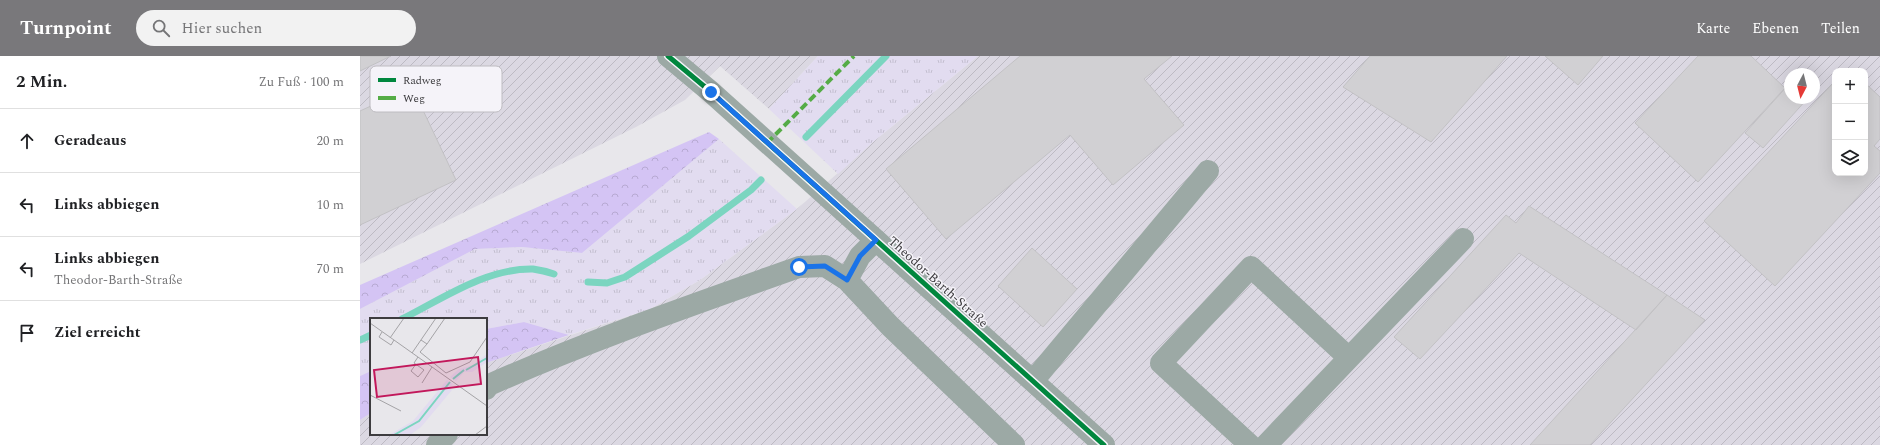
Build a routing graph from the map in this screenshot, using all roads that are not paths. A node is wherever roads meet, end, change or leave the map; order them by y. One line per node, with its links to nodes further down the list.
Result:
1 (668, 56): 4 (street, Theodor-Barth-Straße)
2 (1208, 171): 7 (street)
3 (1463, 239): 6 (street)
4 (876, 240): 5 (street); 7 (street, Theodor-Barth-Straße)
5 (847, 280): 8 (street); 11 (street)
6 (1349, 358): 13 (street); 14 (street)
7 (1033, 381): 12 (street, Theodor-Barth-Straße)
8 (487, 388)
9 (446, 435): 10 (street)
10 (437, 445)
11 (1014, 445)
12 (1104, 445)
13 (1250, 445)
14 (1266, 445)

